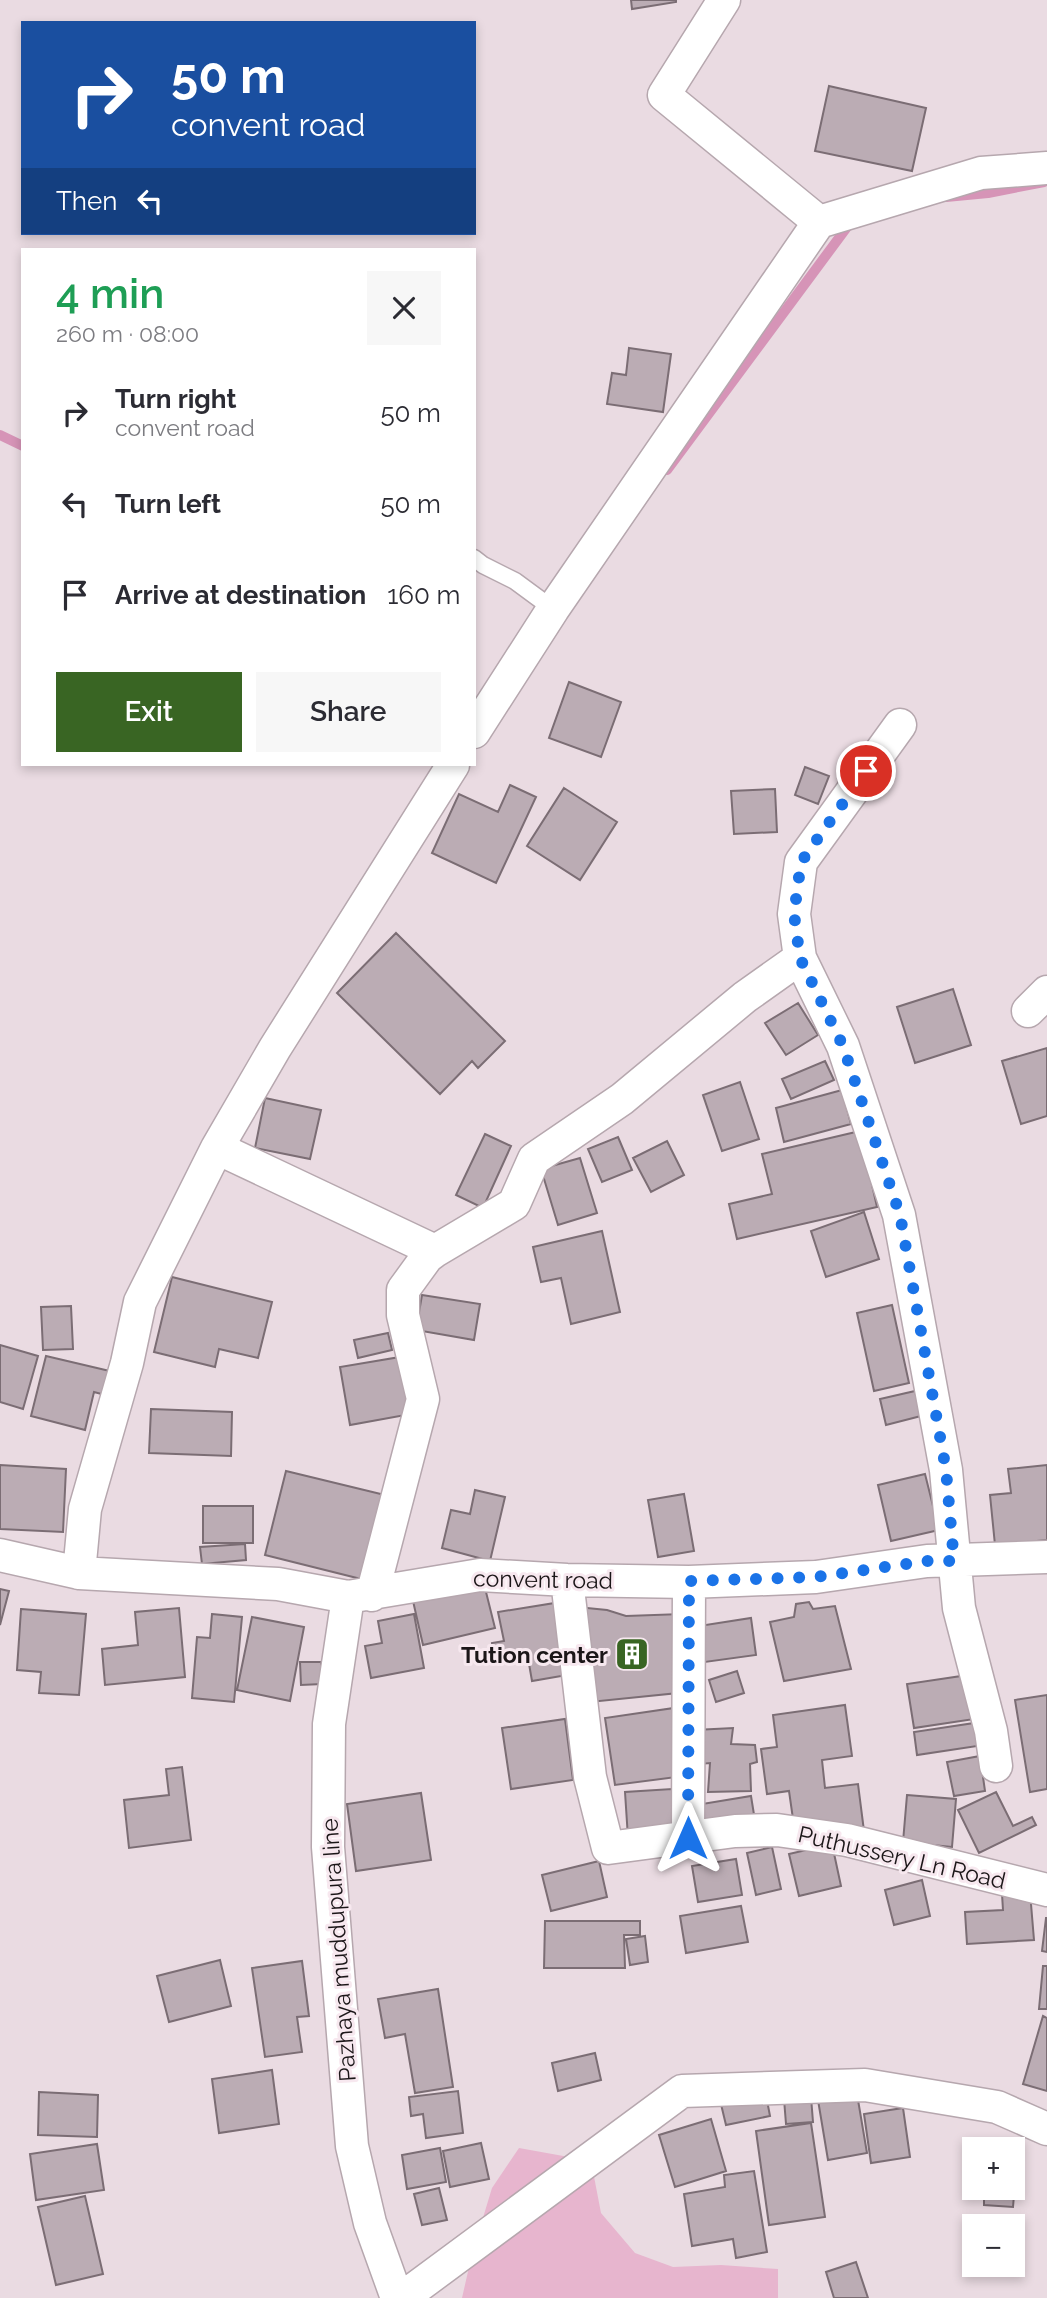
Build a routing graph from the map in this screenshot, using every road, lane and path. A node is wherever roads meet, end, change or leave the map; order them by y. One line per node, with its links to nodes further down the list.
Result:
1 (724, 0): 3 (street)
2 (1047, 168): 3 (street)
3 (819, 222): 5 (street)
4 (476, 560): 5 (lane)
5 (553, 609): 7 (street)
6 (900, 725): 9 (street)
7 (476, 729)
8 (452, 766): 10 (street)
9 (800, 958): 11 (street, Pazhaya muddupura line); 14 (street)
10 (217, 1148): 11 (street); 15 (street)
11 (435, 1251): 18 (street, Pazhaya muddupura line)
12 (0, 1555): 15 (street, convent road)
13 (1047, 1557): 14 (street, convent road)
14 (954, 1561): 17 (street, convent road); 19 (street)
15 (79, 1573): 18 (street, convent road)
16 (567, 1580): 17 (street, convent road); 18 (street, convent road); 20 (street, Puthussery Ln Road)
17 (689, 1581): 20 (street)
18 (360, 1596): 23 (street, Pazhaya muddupura line)
19 (996, 1766)
20 (688, 1838): 21 (street, Puthussery Ln Road)
21 (1047, 1890)
22 (1047, 2129): 24 (street)
23 (397, 2298)
24 (402, 2298)

